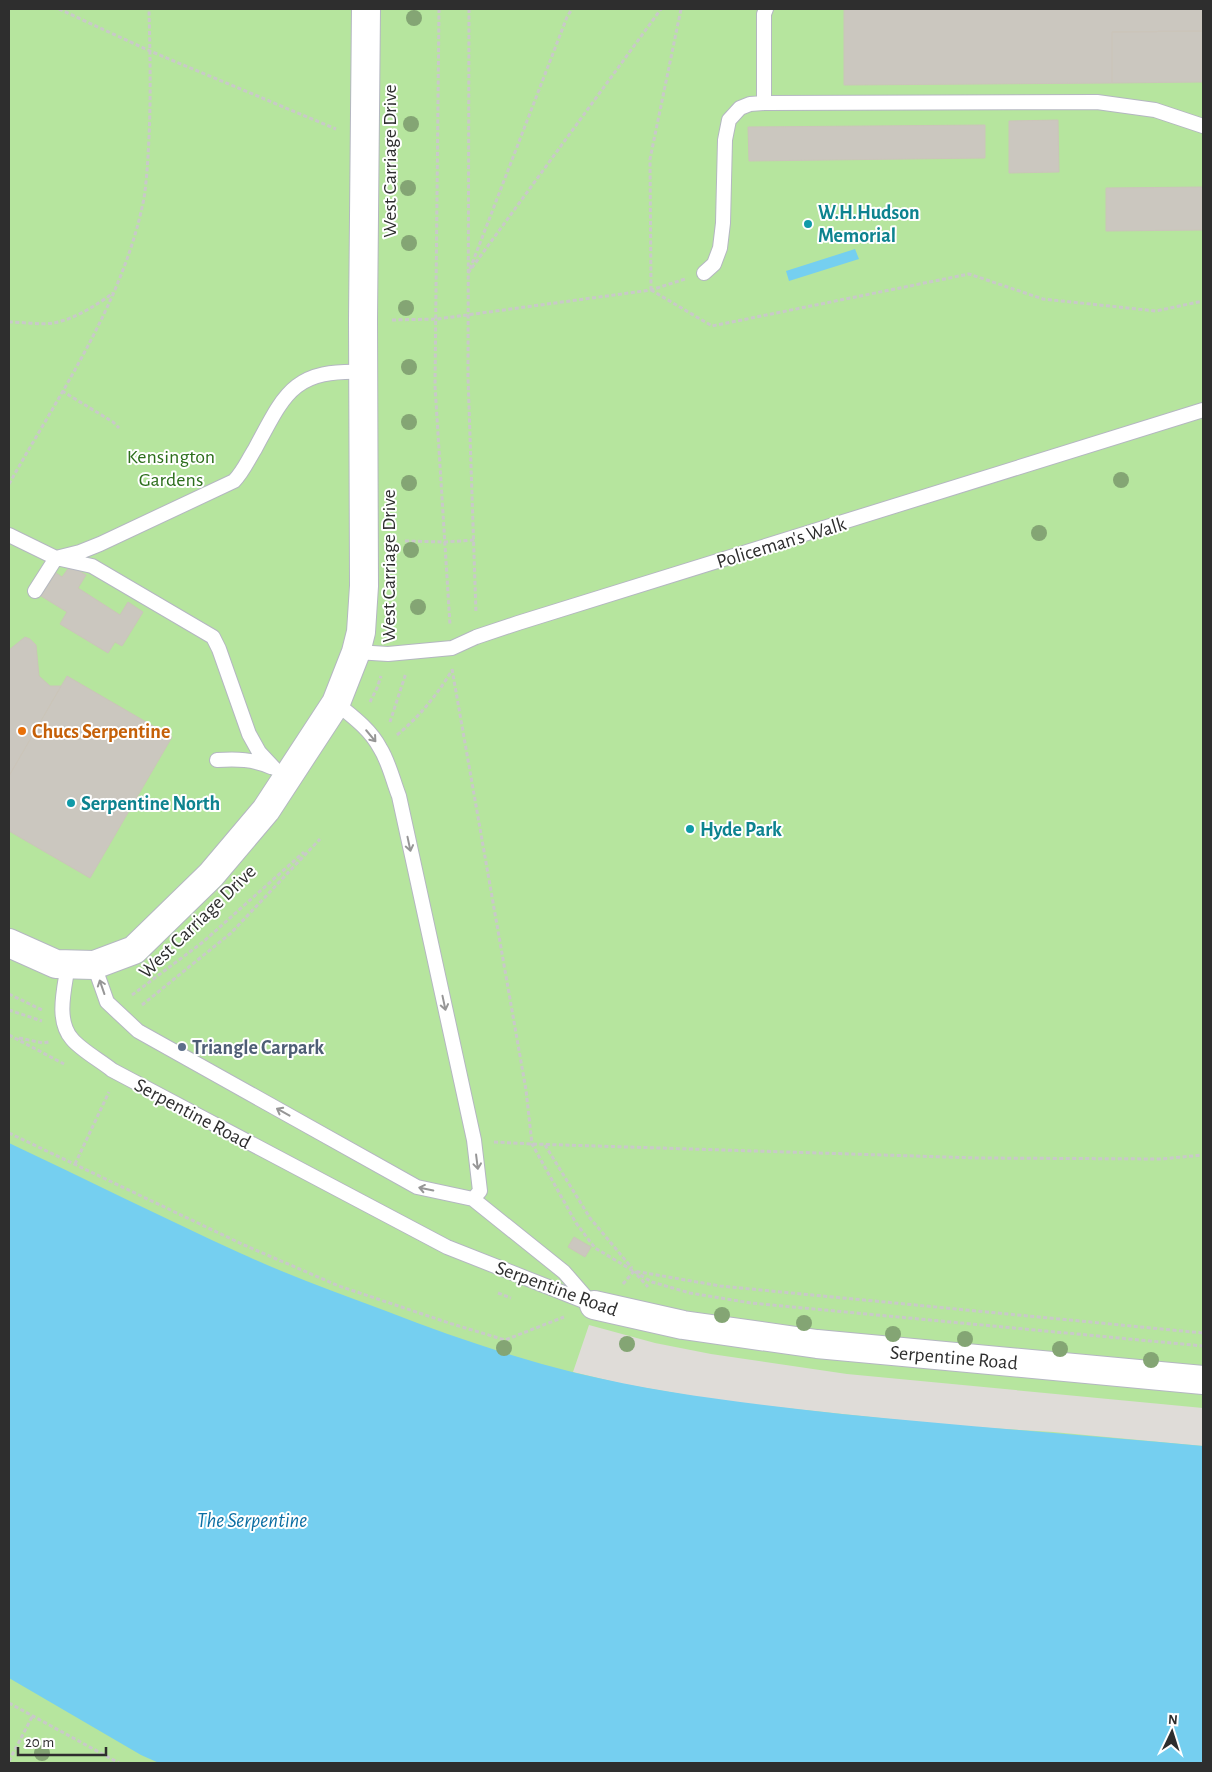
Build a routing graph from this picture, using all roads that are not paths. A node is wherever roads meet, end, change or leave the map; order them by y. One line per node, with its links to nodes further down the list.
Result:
1 (366, 9): 6 (street, West Carriage Drive)
2 (766, 9): 3 (lane)
3 (764, 103): 4 (lane); 5 (lane)
4 (1203, 126)
5 (704, 273)
6 (364, 372): 9 (lane); 11 (street, West Carriage Drive)
7 (1203, 410): 11 (lane, Policeman's Walk)
8 (9, 535): 9 (lane)
9 (56, 558): 10 (lane); 14 (lane)
10 (35, 592)
11 (356, 652): 12 (street, West Carriage Drive)
12 (336, 703): 14 (street, West Carriage Drive); 17 (lane, one-way to 17)
13 (217, 760): 14 (lane)
14 (281, 773): 16 (street, West Carriage Drive)
15 (9, 943): 16 (street)
16 (81, 964): 17 (lane, one-way to 16); 18 (lane, Serpentine Road)
17 (473, 1199): 18 (lane)
18 (594, 1305): 19 (street, Serpentine Road)
19 (1203, 1380)

